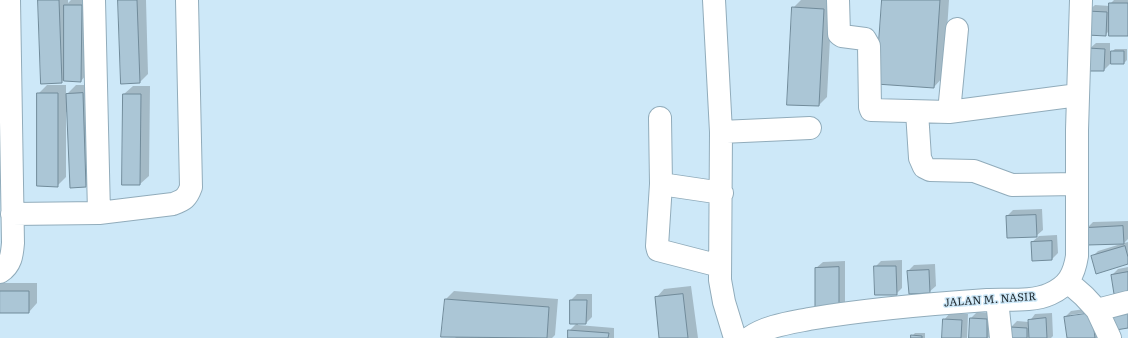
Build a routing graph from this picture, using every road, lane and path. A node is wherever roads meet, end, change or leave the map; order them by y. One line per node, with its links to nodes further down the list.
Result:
1 (9, 0): 9 (street)
2 (94, 0): 18 (street)
3 (186, 0): 18 (street)
4 (714, 0): 14 (street)
5 (838, 0): 10 (street)
6 (1081, 0): 8 (street)
7 (957, 29): 11 (street)
8 (1078, 95): 11 (street); 16 (street)
9 (6, 99): 19 (street)
10 (917, 112): 11 (street); 16 (street)
11 (949, 112)
12 (660, 118): 15 (street)
13 (810, 128): 14 (street)
14 (722, 132): 17 (street)
15 (661, 184): 17 (street); 20 (street)
16 (1077, 184): 22 (street)
17 (722, 192): 20 (street)
18 (100, 213): 19 (street)
19 (12, 214): 21 (street)
20 (720, 266): 26 (street)
21 (0, 272)
22 (1068, 282): 23 (street, JALAN M. NASIR); 25 (street)
23 (997, 300): 27 (street, JALAN M. NASIR); 28 (street)
24 (1128, 302): 25 (street)
25 (1097, 310): 29 (street)
26 (735, 338)
27 (749, 338)
28 (1001, 338)
29 (1110, 338)

